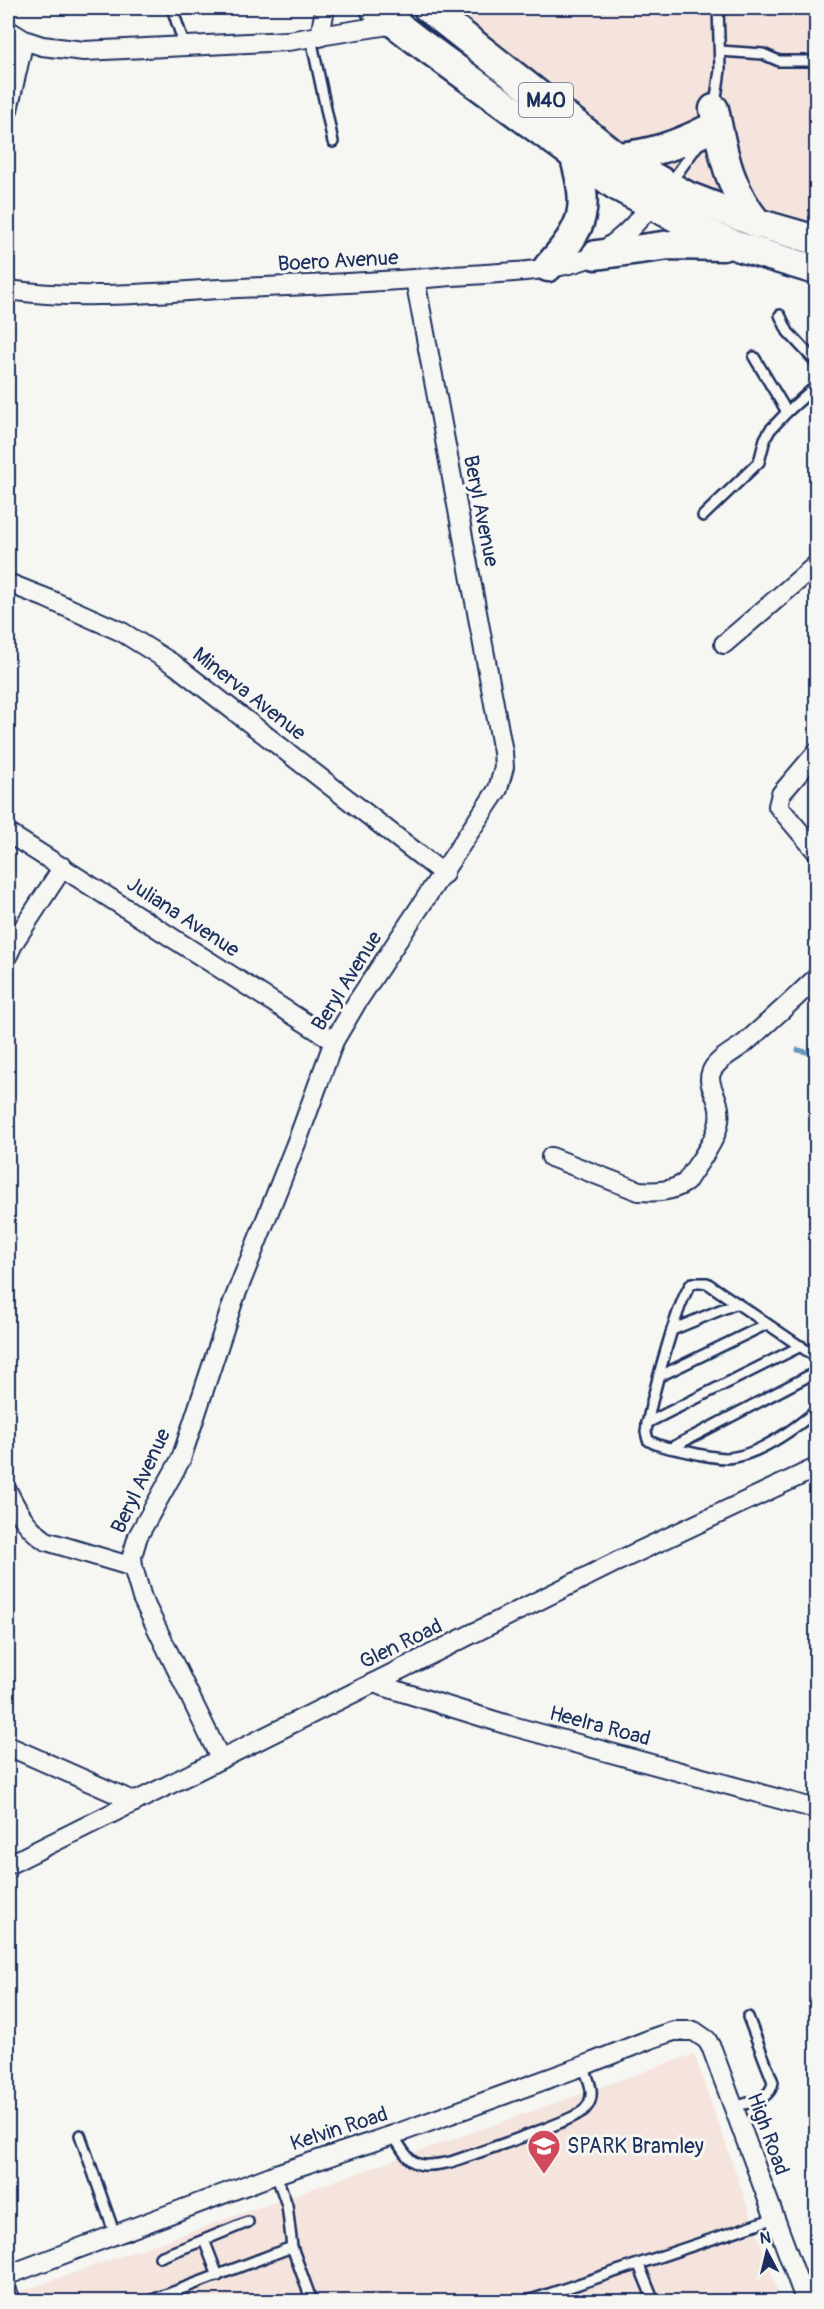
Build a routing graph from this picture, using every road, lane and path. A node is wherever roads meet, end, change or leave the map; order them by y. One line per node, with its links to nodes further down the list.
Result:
1 (172, 8): 9 (lane)
2 (325, 8): 7 (street)
3 (428, 8): 15 (main road, M40)
4 (718, 8): 10 (lane)
5 (385, 16): 7 (street); 16 (main road, M40)
6 (8, 30): 8 (street)
7 (316, 37): 9 (street); 14 (lane)
8 (24, 40): 9 (street); 12 (street)
9 (185, 47)
10 (720, 51): 11 (lane); 13 (lane)
11 (816, 61)
12 (8, 110)
13 (711, 120): 15 (main road); 17 (lane); 18 (main road)
14 (333, 142)
15 (617, 157): 17 (main road, M40)
16 (575, 158): 17 (main road, M40); 22 (main road)
17 (659, 196): 18 (main road, M40); 20 (main road, M40); 21 (street, Boero Avenue)
18 (757, 223): 19 (main road, M40)
19 (816, 240)
20 (740, 247): 21 (main road); 23 (main road, M40)
21 (596, 255): 22 (street, Boero Avenue)
22 (548, 267): 24 (street, Boero Avenue)
23 (816, 270)
24 (415, 279): 25 (street, Boero Avenue); 39 (street, Beryl Avenue)
25 (8, 290)
26 (780, 315): 28 (lane)
27 (754, 357): 30 (lane)
28 (816, 362)
29 (816, 386): 30 (lane)
30 (787, 411): 31 (lane)
31 (703, 516)
32 (816, 565): 34 (street)
33 (8, 583): 39 (street, Minerva Avenue)
34 (724, 644)
35 (816, 753): 37 (street)
36 (8, 832): 38 (street, Juliana Avenue)
37 (816, 851)
38 (63, 867): 40 (street); 42 (street, Juliana Avenue)
39 (444, 874): 42 (street, Beryl Avenue)
40 (8, 955)
41 (816, 978): 43 (street)
42 (334, 1041): 56 (street, Beryl Avenue)
43 (551, 1157)
44 (737, 1303): 45 (lane); 46 (lane); 46 (lane)
45 (767, 1324): 47 (lane); 50 (lane)
46 (672, 1330): 50 (lane)
47 (801, 1346): 48 (lane); 52 (lane)
48 (816, 1357)
49 (816, 1372): 53 (lane)
50 (660, 1376): 52 (lane)
51 (816, 1411): 53 (lane)
52 (647, 1423): 53 (lane)
53 (671, 1448)
54 (816, 1468): 57 (street, Glen Road)
55 (8, 1492): 56 (street)
56 (133, 1567): 59 (street, Beryl Avenue)
57 (373, 1683): 59 (street, Glen Road); 61 (street, Heelra Road)
58 (8, 1746): 60 (street)
59 (220, 1758): 60 (street, Glen Road)
60 (135, 1802): 62 (street, Glen Road)
61 (816, 1809)
62 (8, 1865)
63 (748, 2017): 66 (lane)
64 (686, 2031): 65 (street, Kelvin Road); 66 (street, High Road)
65 (583, 2066): 68 (street, Kelvin Road); 68 (lane)
66 (734, 2107): 70 (street, High Road)
67 (80, 2135): 72 (lane)
68 (393, 2135): 69 (street, Kelvin Road)
69 (276, 2174): 72 (street, Kelvin Road); 74 (lane)
70 (775, 2217): 76 (lane); 85 (street, High Road)
71 (248, 2222): 73 (lane)
72 (115, 2235): 77 (street, Kelvin Road)
73 (204, 2240): 75 (lane); 78 (lane)
74 (292, 2247): 78 (lane); 82 (lane)
75 (160, 2257)
76 (639, 2265): 83 (lane); 84 (lane)
77 (8, 2275)
78 (218, 2276): 80 (lane)
79 (8, 2281): 81 (lane)
80 (152, 2300)
81 (15, 2301)
82 (312, 2301)
83 (525, 2301)
84 (654, 2301)
85 (806, 2301)

